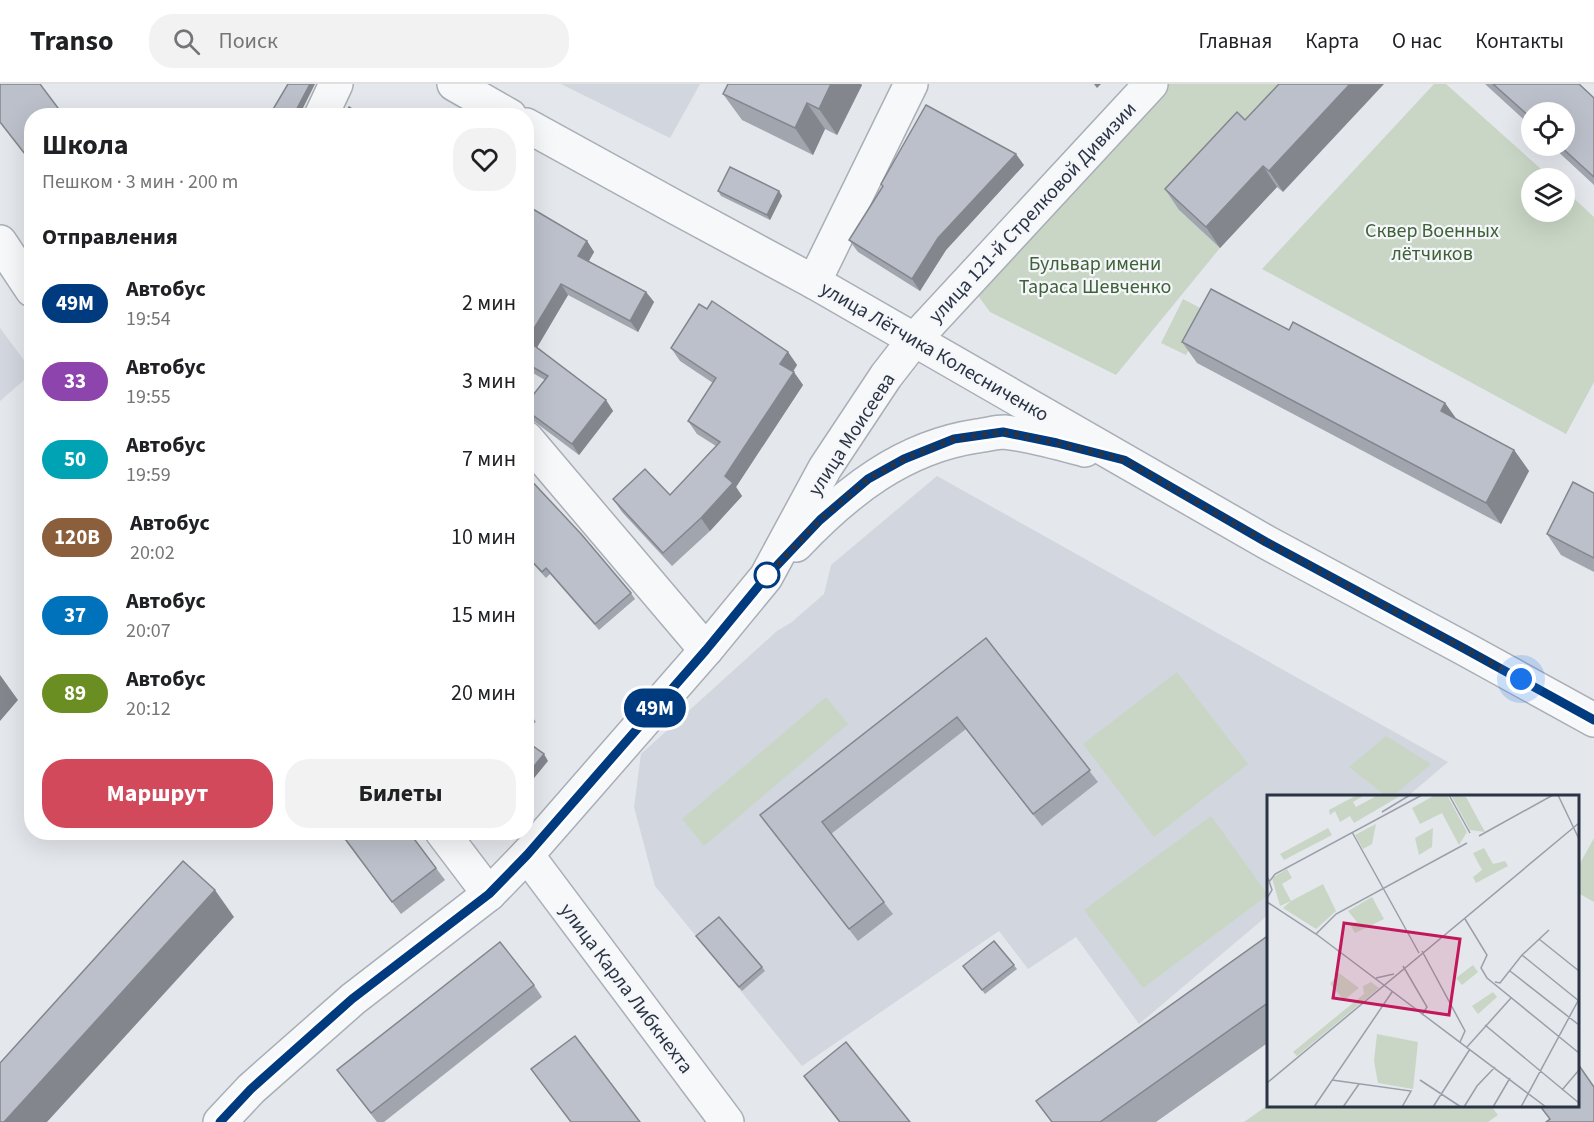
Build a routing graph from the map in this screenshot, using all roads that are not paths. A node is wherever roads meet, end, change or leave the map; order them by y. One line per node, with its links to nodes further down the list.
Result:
1 (336, 84): 5 (street)
2 (454, 84): 6 (street)
3 (911, 84): 10 (street)
4 (1151, 84): 11 (street, улица 121-й Стрелковой Дивизии)
5 (325, 108)
6 (496, 108)
7 (534, 129): 10 (street, улица Лётчика Колесниченко)
8 (0, 242): 9 (street)
9 (24, 278)
10 (814, 282): 11 (street, улица Лётчика Колесниченко)
11 (914, 340): 13 (street, улица Лётчика Колесниченко); 14 (street, улица Моисеева)
12 (534, 447): 15 (street)
13 (1124, 460): 14 (street); 16 (street, улица Лётчика Колесниченко)
14 (766, 577): 15 (street, улица Моисеева)
15 (706, 650): 18 (street, улица Моисеева)
16 (1594, 720)
17 (448, 840): 19 (street)
18 (527, 855): 19 (street, улица Моисеева); 21 (street, улица Карла Либкнехта)
19 (489, 894): 20 (street, улица Моисеева)
20 (220, 1122)
21 (727, 1122)

